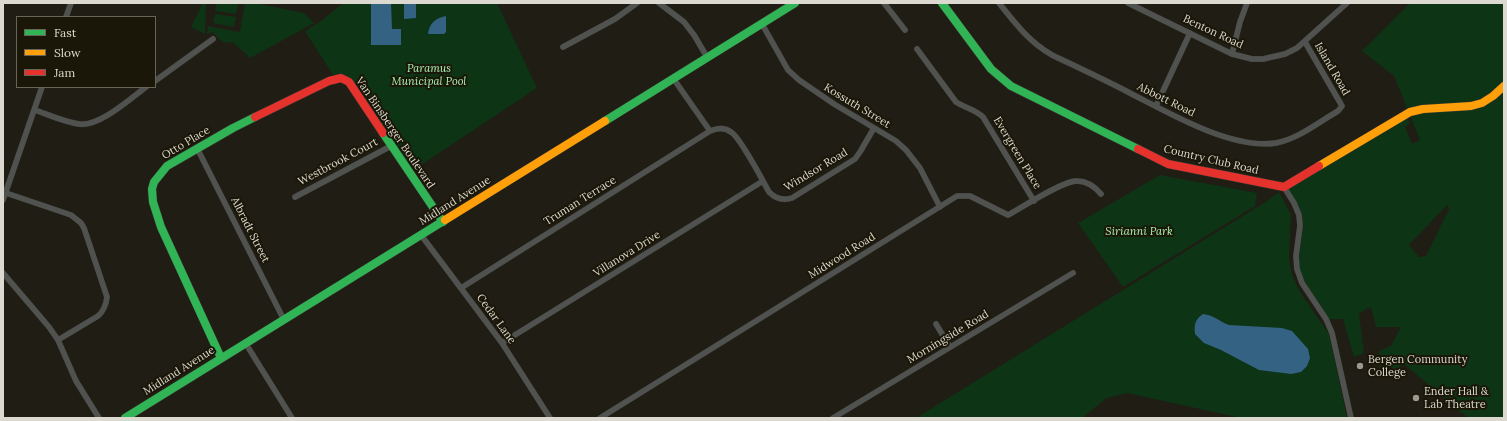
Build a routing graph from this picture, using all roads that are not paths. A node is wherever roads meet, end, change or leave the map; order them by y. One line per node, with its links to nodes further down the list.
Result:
1 (71, 3): 11 (street)
2 (638, 3): 17 (street)
3 (659, 3): 20 (street)
4 (795, 3): 12 (street, Midland Avenue)
5 (884, 3): 13 (street)
6 (942, 3): 35 (street, Country Club Road)
7 (999, 3): 27 (street, Abbott Road)
8 (1128, 3): 14 (street, Benton Road)
9 (1247, 3): 19 (street)
10 (1347, 3): 16 (street, Benton Road)
11 (66, 16)
12 (762, 24): 20 (street, Midland Avenue); 30 (street, Kossuth Street)
13 (905, 30)
14 (1190, 33): 19 (street, Benton Road); 27 (street)
15 (213, 39): 23 (street)
16 (1305, 42): 19 (street, Benton Road); 28 (street, Island Road)
17 (563, 47)
18 (917, 49): 40 (street, Evergreen Place)
19 (1232, 54)
20 (707, 57): 22 (street, Midland Avenue)
21 (342, 78): 32 (street, Van Binsberger Boulevard); 33 (street, Otto Place)
22 (674, 78): 31 (street); 42 (street, Midland Avenue)
23 (156, 79)
24 (1504, 86): 35 (street)
25 (42, 88): 29 (street)
26 (145, 88): 29 (street)
27 (1156, 106): 28 (street, Abbott Road)
28 (1342, 106)
29 (34, 110): 36 (street)
30 (874, 128): 34 (street, Windsor Road); 41 (street, Kossuth Street)
31 (710, 131): 34 (street, Windsor Road); 46 (street, Truman Terrace)
32 (391, 146): 38 (street, Westbrook Court); 42 (street, Van Binsberger Boulevard)
33 (198, 148): 47 (street, Albradt Street); 53 (street, Otto Place)
34 (763, 181): 51 (street, Villanova Drive)
35 (1284, 187): 60 (street)
36 (6, 193): 39 (street); 49 (street)
37 (1101, 194): 40 (street, Midwood Road)
38 (295, 197)
39 (3, 200)
40 (1034, 201): 41 (street, Midwood Road)
41 (940, 207): 58 (street, Midwood Road)
42 (443, 222): 43 (street, Midland Avenue)
43 (421, 235): 46 (street, Cedar Lane); 47 (street, Midland Avenue)
44 (3, 273): 49 (street)
45 (1073, 273): 52 (street, Morningside Road)
46 (461, 288): 51 (street, Cedar Lane)
47 (284, 320): 50 (street, Midland Avenue)
48 (936, 324): 52 (street)
49 (58, 340): 54 (street)
50 (246, 344): 53 (street, Midland Avenue); 56 (street)
51 (502, 344): 57 (street, Cedar Lane)
52 (950, 347): 59 (street, Morningside Road)
53 (221, 358): 55 (street, Midland Avenue)
54 (99, 418)
55 (125, 418)
56 (292, 418)
57 (550, 418)
58 (600, 418)
59 (833, 418)
60 (1351, 418)

